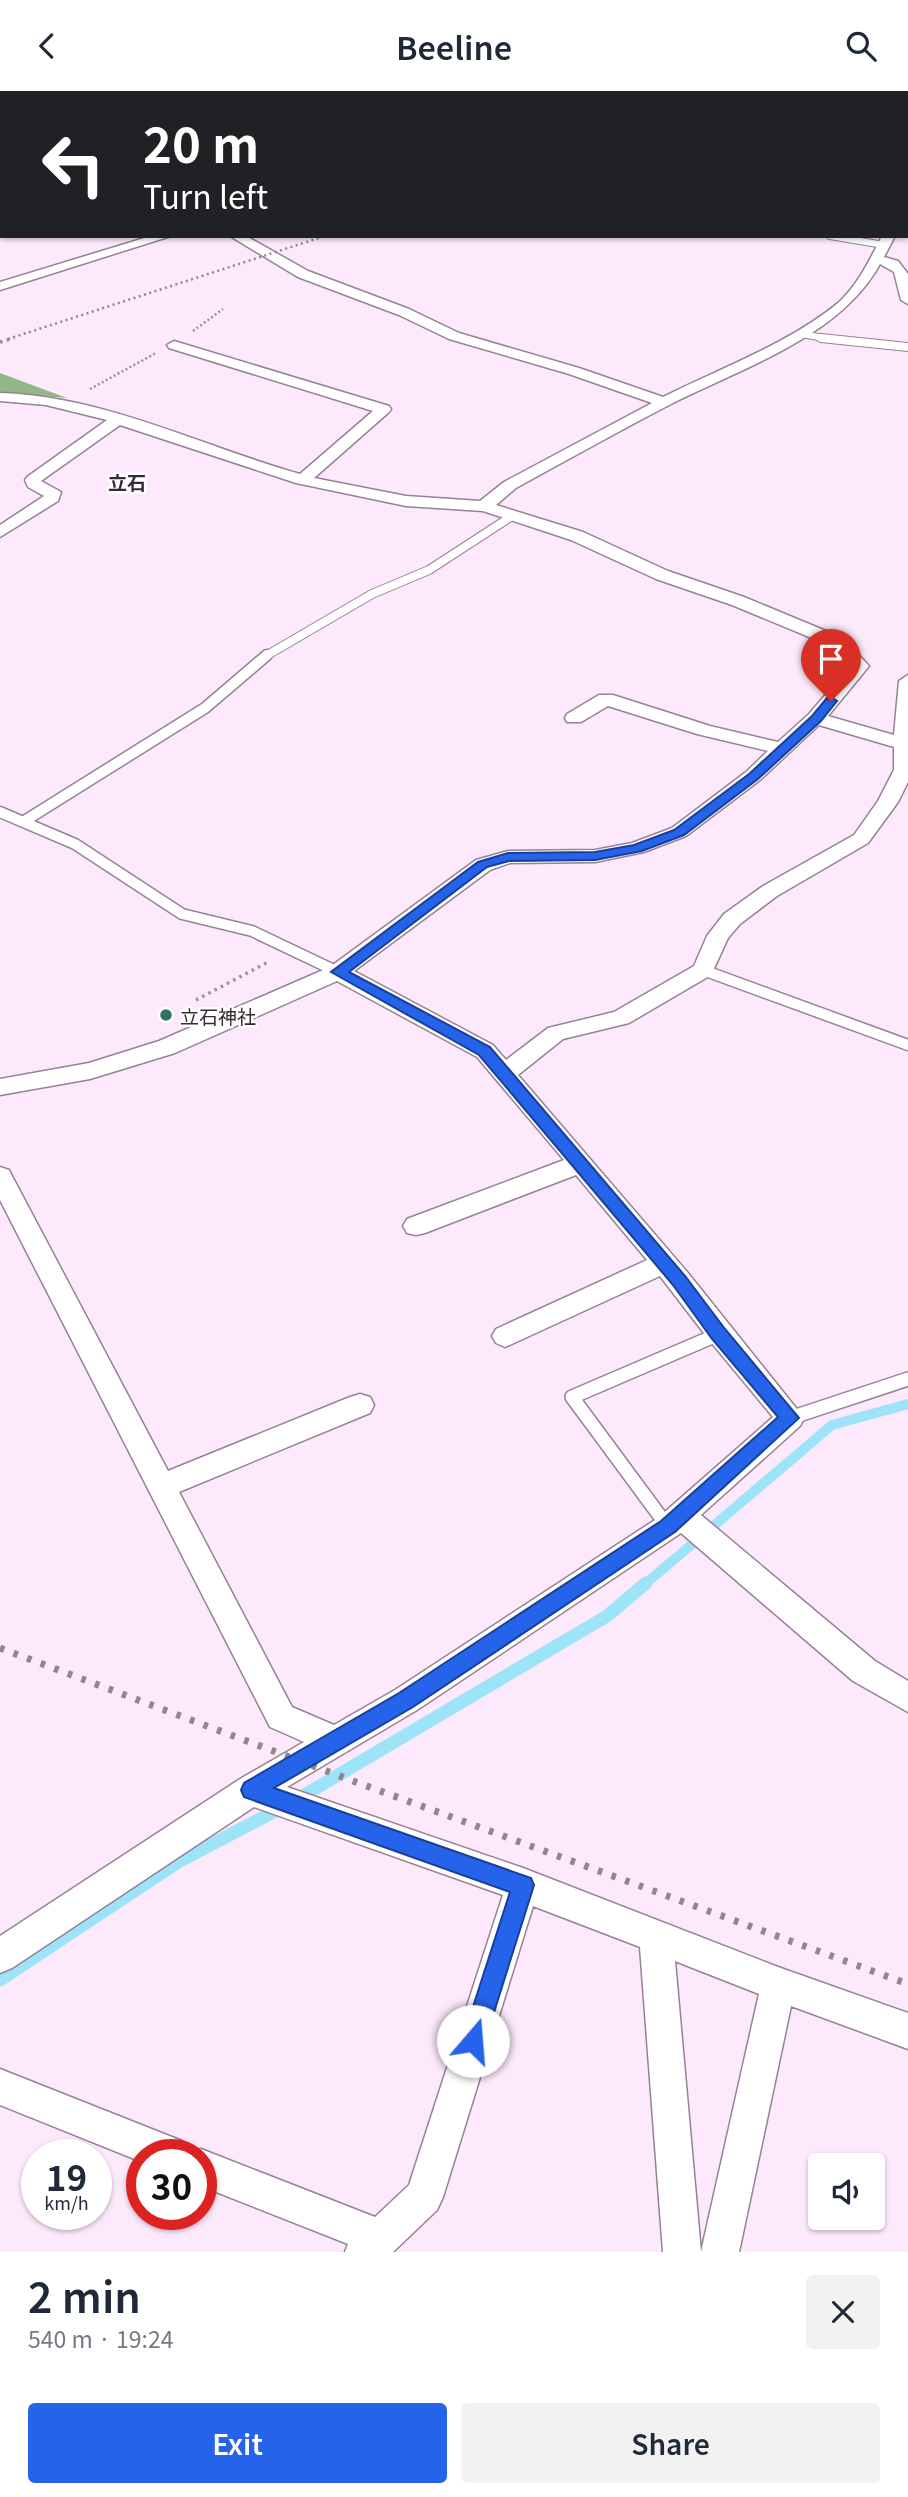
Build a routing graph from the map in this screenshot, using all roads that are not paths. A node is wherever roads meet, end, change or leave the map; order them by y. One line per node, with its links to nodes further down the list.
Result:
1 (157, 238): 5 (street)
2 (240, 238): 11 (street)
3 (840, 238): 4 (lane)
4 (884, 247): 6 (street); 7 (street)
5 (0, 286)
6 (908, 300)
7 (802, 334): 9 (lane); 11 (street)
8 (174, 345): 13 (street)
9 (908, 347)
10 (0, 397): 12 (street)
11 (664, 402): 14 (street)
12 (118, 419): 13 (street); 16 (street)
13 (302, 480): 14 (street)
14 (484, 506): 15 (street)
15 (512, 516): 19 (street); 23 (lane)
16 (0, 532)
17 (908, 681): 20 (street)
18 (573, 718): 21 (street)
19 (816, 718): 20 (street); 21 (street)
20 (905, 744): 24 (street)
21 (782, 749): 25 (street)
22 (0, 812): 23 (lane)
23 (26, 820): 25 (lane)
24 (703, 970): 26 (lane); 27 (street)
25 (338, 972): 27 (street); 28 (street)
26 (908, 1045)
27 (504, 1074): 29 (street)
28 (0, 1087)
29 (579, 1164): 31 (street); 32 (street)
30 (0, 1176): 38 (street)
31 (416, 1226)
32 (664, 1263): 33 (street); 34 (street)
33 (719, 1334): 37 (street); 39 (lane)
34 (506, 1336)
35 (908, 1379): 37 (lane)
36 (360, 1405): 38 (street)
37 (790, 1418): 39 (street)
38 (161, 1487): 41 (street)
39 (675, 1522): 40 (street); 41 (street)
40 (908, 1698)
41 (334, 1740): 42 (street)
42 (251, 1790): 43 (street); 45 (street)
43 (523, 1885): 44 (street); 51 (street)
44 (656, 1937): 46 (street); 52 (street)
45 (0, 1956)
46 (778, 1984): 47 (street); 53 (street)
47 (908, 2031)
48 (0, 2087): 49 (street)
49 (131, 2139)
50 (217, 2174): 51 (street)
51 (373, 2245)
52 (682, 2252)
53 (720, 2252)

